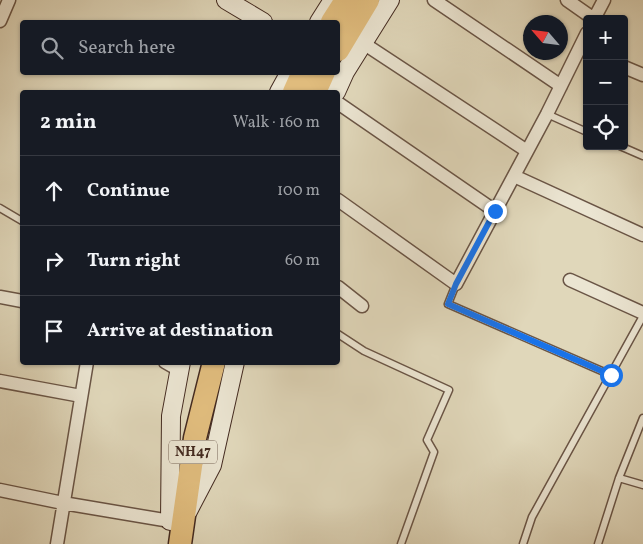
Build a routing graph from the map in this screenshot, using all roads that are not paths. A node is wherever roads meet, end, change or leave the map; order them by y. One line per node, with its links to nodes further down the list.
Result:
1 (9, 0): 15 (street)
2 (226, 0): 12 (street)
3 (333, 0): 13 (street)
4 (346, 0): 14 (highway)
5 (368, 0): 17 (highway)
6 (390, 0): 16 (street)
7 (434, 0): 26 (street)
8 (567, 0): 10 (street)
9 (604, 0): 11 (street)
10 (588, 15)
11 (596, 15)
12 (260, 20)
13 (320, 20)
14 (333, 20)
15 (0, 21)
16 (363, 43): 19 (street); 35 (street)
17 (340, 47)
18 (583, 48): 26 (street)
19 (340, 67)
20 (628, 69): 25 (street)
21 (288, 75): 27 (street)
22 (302, 75): 28 (highway)
23 (332, 75): 29 (highway)
24 (336, 75): 30 (street)
25 (643, 75)
26 (561, 86): 32 (street)
27 (280, 90)
28 (295, 90)
29 (316, 90)
30 (336, 90)
31 (340, 104): 40 (street)
32 (547, 114): 33 (lane); 35 (street)
33 (583, 130)
34 (628, 149): 36 (lane)
35 (528, 151): 37 (street)
36 (643, 156)
37 (514, 176): 40 (street); 42 (street)
38 (340, 201): 44 (street)
39 (0, 208): 41 (lane)
40 (495, 211): 44 (street)
41 (20, 220)
42 (643, 235)
43 (570, 280): 49 (street)
44 (456, 284): 55 (lane)
45 (340, 289): 48 (street)
46 (0, 297): 47 (street)
47 (20, 301)
48 (362, 306)
49 (643, 315): 55 (lane)
50 (340, 335): 67 (lane)
51 (86, 365): 57 (street)
52 (181, 365): 63 (highway, NH47)
53 (213, 365): 63 (highway, NH47)
54 (234, 365): 63 (street)
55 (611, 375): 68 (lane)
56 (0, 381): 57 (street)
57 (81, 396): 62 (street)
58 (643, 418): 59 (lane)
59 (619, 478): 60 (lane); 69 (lane)
60 (643, 486)
61 (0, 490): 62 (street)
62 (63, 502): 63 (street); 64 (street)
63 (177, 521): 65 (highway, NH47); 66 (highway, NH47)
64 (57, 544)
65 (167, 544)
66 (180, 544)
67 (401, 544)
68 (523, 544)
69 (598, 544)

